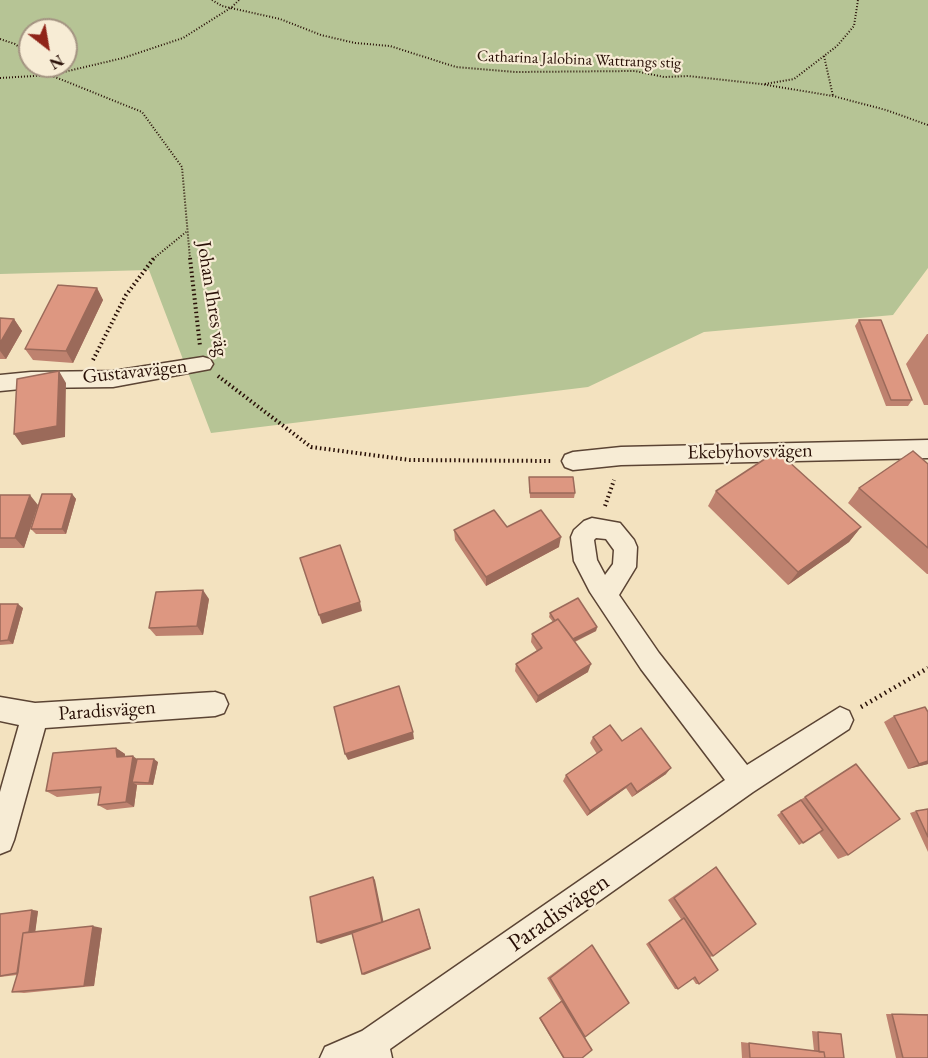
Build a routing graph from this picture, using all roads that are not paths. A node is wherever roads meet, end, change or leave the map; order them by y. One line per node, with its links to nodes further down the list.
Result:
1 (203, 364): 3 (street, Gustavavägen)
2 (0, 373): 3 (street, Gustavavägen)
3 (31, 380): 4 (street, Gustavavägen)
4 (0, 383)
5 (928, 449): 6 (street, Ekebyhovsvägen)
6 (573, 461)
7 (605, 595): 7 (street); 12 (street)
8 (215, 704): 10 (street, Paradisvägen)
9 (0, 709): 10 (street, Paradisvägen)
10 (35, 716): 13 (street, Paradisvägen)
11 (840, 720): 12 (street, Paradisvägen)
12 (744, 783): 14 (street, Paradisvägen)
13 (0, 840)
14 (374, 1050): 15 (street, Paradisvägen)
15 (336, 1058)

